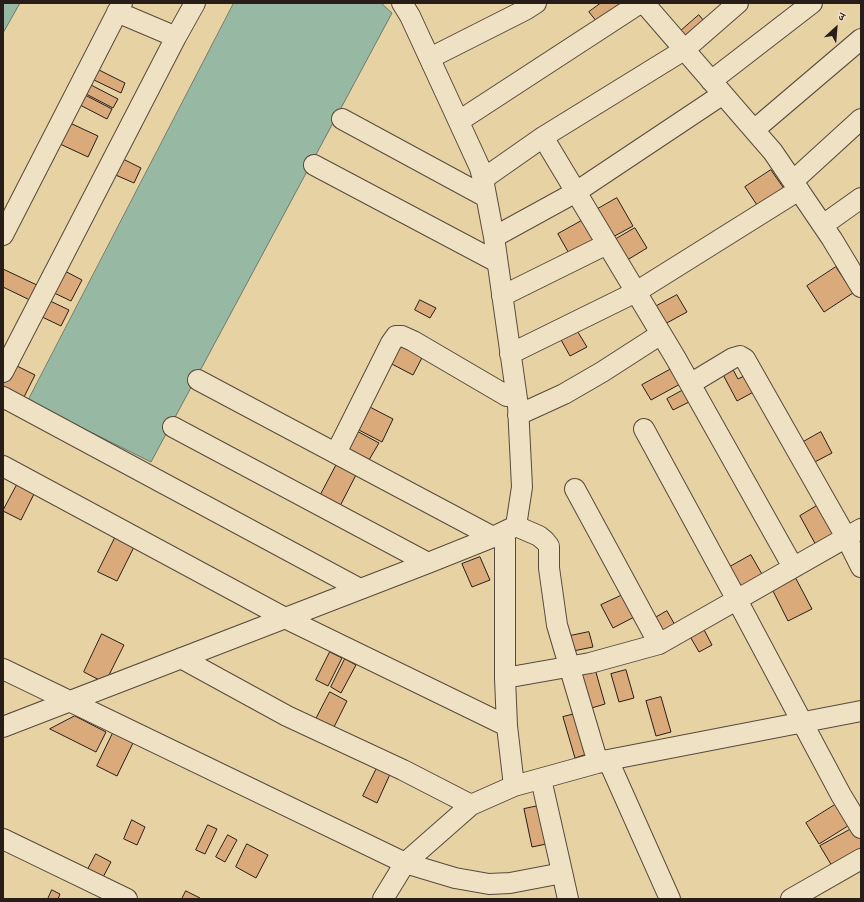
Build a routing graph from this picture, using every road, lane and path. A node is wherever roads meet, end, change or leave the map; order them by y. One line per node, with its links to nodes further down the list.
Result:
1 (195, 3): 9 (street)
2 (402, 3): 12 (street)
3 (536, 3): 12 (street)
4 (640, 3): 16 (street)
5 (644, 3): 11 (street)
6 (738, 3): 11 (street)
7 (812, 3): 13 (street)
8 (119, 8): 9 (street); 25 (street)
9 (176, 37): 34 (street)
10 (861, 40): 17 (street)
11 (684, 50): 13 (street); 18 (street)
12 (430, 58): 16 (street)
13 (717, 87): 17 (street); 22 (street)
14 (342, 119): 21 (street)
15 (861, 119): 20 (street)
16 (459, 121): 21 (street)
17 (754, 130): 20 (street)
18 (543, 137): 21 (street); 22 (street)
19 (314, 165): 28 (street)
20 (796, 185): 24 (street); 30 (street)
21 (484, 188): 26 (street)
22 (576, 192): 26 (street); 27 (street)
23 (861, 198): 24 (street)
24 (823, 225): 29 (street)
25 (3, 235)
26 (494, 237): 28 (street)
27 (607, 244): 30 (street); 31 (street)
28 (497, 262): 31 (street)
29 (861, 287)
30 (636, 292): 32 (street); 33 (street)
31 (502, 296): 33 (street)
32 (661, 334): 36 (street); 39 (street)
33 (510, 354): 39 (street)
34 (3, 372)
35 (198, 380): 42 (street)
36 (690, 384): 46 (street); 48 (street)
37 (3, 396): 50 (street)
38 (507, 396): 42 (street)
39 (518, 415): 45 (street)
40 (173, 427): 47 (street)
41 (644, 429): 51 (street)
42 (336, 453): 45 (street)
43 (5, 474): 52 (street)
44 (575, 489): 53 (street)
45 (505, 532): 47 (street); 55 (street); 57 (street)
46 (854, 533): 48 (street); 49 (street)
47 (428, 563): 50 (street)
48 (794, 567): 51 (street)
49 (861, 567)
50 (360, 589): 52 (street)
51 (737, 600): 53 (street); 60 (street)
52 (285, 618): 54 (street); 61 (street)
53 (659, 644): 55 (street)
54 (181, 658): 58 (street); 66 (street)
55 (569, 667): 57 (street); 63 (street)
56 (3, 669): 58 (street)
57 (505, 678): 61 (street)
58 (70, 701): 62 (street); 70 (street)
59 (861, 711): 60 (street)
60 (803, 723): 63 (street); 67 (street)
61 (507, 726): 65 (street)
62 (3, 727)
63 (603, 762): 64 (street); 72 (street)
64 (541, 779): 65 (street); 71 (street)
65 (514, 786): 66 (street)
66 (471, 805): 70 (street)
67 (861, 828)
68 (3, 839): 73 (street)
69 (861, 859): 76 (street)
70 (405, 863): 71 (street); 74 (street)
71 (562, 872): 75 (street)
72 (663, 897)
73 (123, 898)
74 (383, 899)
75 (568, 899)
76 (791, 899)

